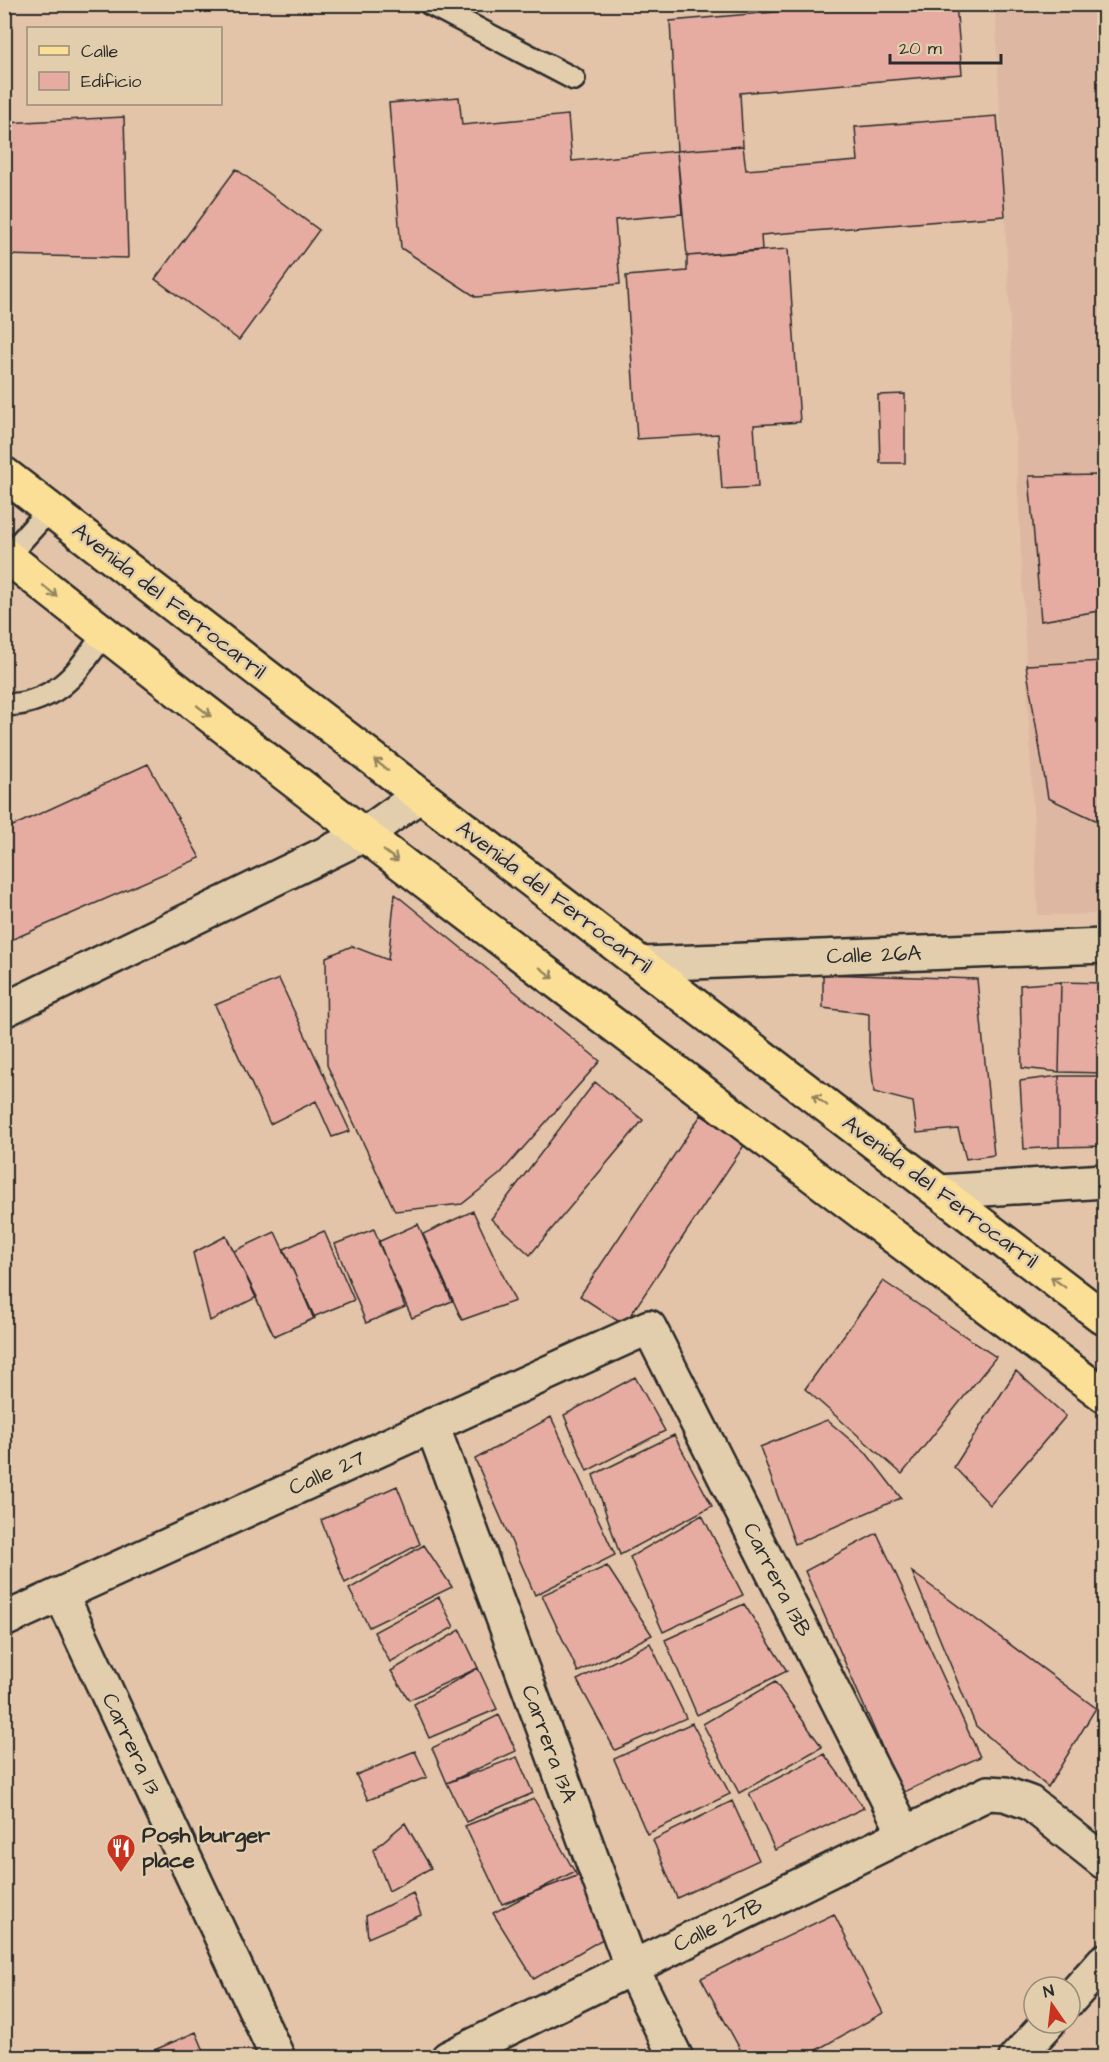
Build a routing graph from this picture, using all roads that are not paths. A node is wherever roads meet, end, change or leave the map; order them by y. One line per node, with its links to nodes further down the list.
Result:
1 (430, 4): 2 (lane)
2 (574, 80)
3 (4, 474): 4 (main road, Avenida del Ferrocarril)
4 (50, 509): 5 (lane); 8 (main road, Avenida del Ferrocarril, one-way to 4)
5 (6, 557): 6 (main road, one-way to 6)
6 (104, 634): 7 (lane); 9 (main road, one-way to 9)
7 (4, 704)
8 (420, 795): 9 (street); 11 (main road, Avenida del Ferrocarril)
9 (364, 835): 12 (street); 17 (main road, one-way to 17)
10 (1104, 946): 11 (street, Calle 26A)
11 (643, 964): 14 (main road, Avenida del Ferrocarril, one-way to 11)
12 (4, 1010)
13 (1104, 1181): 14 (street)
14 (940, 1192): 15 (main road, Avenida del Ferrocarril, one-way to 14)
15 (1104, 1318)
16 (649, 1327): 18 (street, Calle 27); 21 (street, Carrera 13B)
17 (1104, 1395)
18 (432, 1425): 19 (street, Calle 27); 24 (street, Carrera 13A)
19 (61, 1594): 20 (street, Calle 27); 27 (street, Carrera 13)
20 (4, 1620)
21 (905, 1834): 22 (street, Calle 27B); 24 (street, Calle 27B)
22 (1104, 1862)
23 (1104, 1961): 25 (street)
24 (632, 1968): 28 (street, Calle 27B); 29 (street, Carrera 13A)
25 (1082, 1986)
26 (1037, 2035): 30 (street)
27 (278, 2058)
28 (448, 2058)
29 (676, 2058)
30 (1016, 2058)

